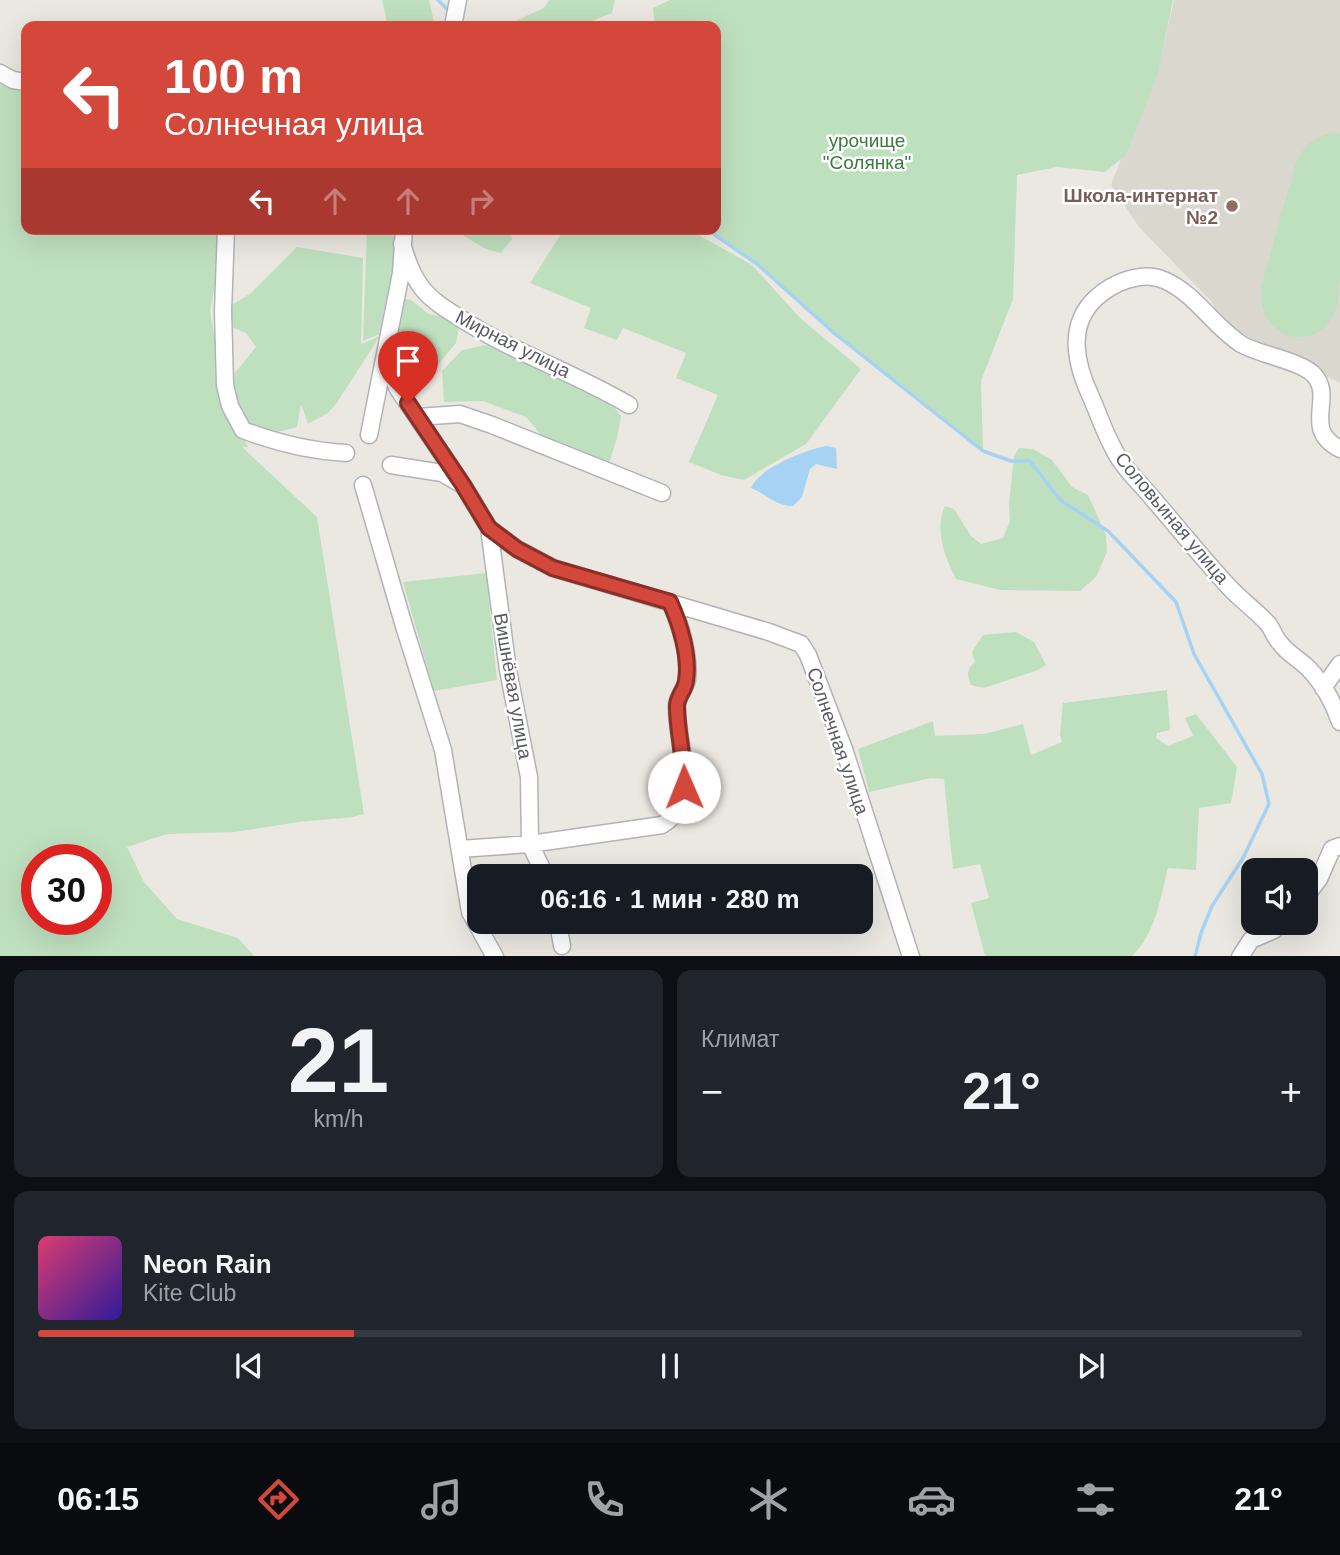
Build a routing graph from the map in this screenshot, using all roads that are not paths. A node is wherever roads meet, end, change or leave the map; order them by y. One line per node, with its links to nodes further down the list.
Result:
1 (458, 1): 2 (street)
2 (455, 21)
3 (0, 73): 4 (street)
4 (21, 81)
5 (226, 235): 12 (street)
6 (403, 237): 7 (street); 8 (street, Мирная улица)
7 (385, 362): 9 (street, Солнечная улица); 10 (street)
8 (629, 405)
9 (418, 417): 15 (street, Солнечная улица); 16 (street)
10 (369, 435)
11 (1340, 449): 20 (street, Соловьиная улица)
12 (346, 453)
13 (391, 465): 15 (street)
14 (363, 485): 24 (street)
15 (463, 485): 17 (street, Солнечная улица)
16 (662, 494)
17 (489, 528): 18 (street, Солнечная улица); 22 (street, Вишнёвая улица)
18 (670, 602): 22 (street); 31 (street, Солнечная улица)
19 (1340, 664): 20 (street)
20 (1323, 688): 21 (street, Соловьиная улица)
21 (1340, 722)
22 (530, 844): 24 (street); 25 (street, Вишнёвая улица)
23 (1340, 846): 26 (street)
24 (460, 849): 30 (street)
25 (540, 864)
26 (1318, 880)
27 (560, 934): 29 (street)
28 (1262, 935): 32 (street)
29 (562, 946)
30 (495, 956)
31 (911, 956)
32 (1241, 956)

